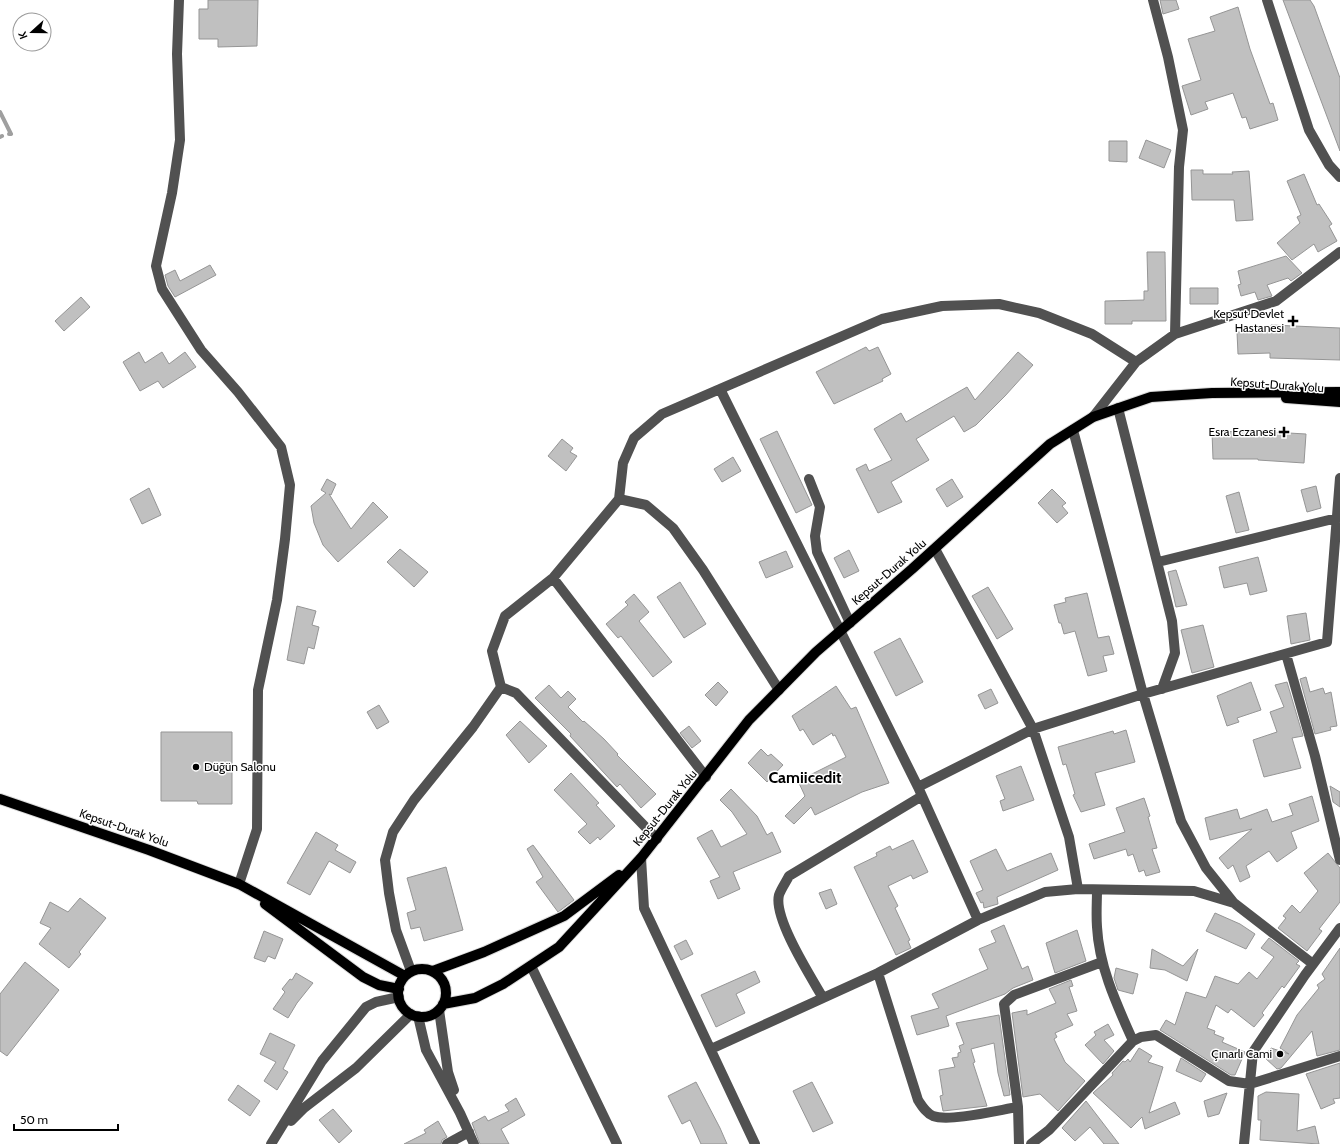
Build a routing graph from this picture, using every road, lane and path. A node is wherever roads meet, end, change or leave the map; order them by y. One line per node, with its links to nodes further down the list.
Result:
1 (179, 0): 36 (street)
2 (1153, 0): 6 (street)
3 (1267, 0): 4 (street)
4 (1340, 177)
5 (1340, 252): 6 (street)
6 (1175, 334): 7 (street)
7 (1136, 362): 8 (street); 13 (street)
8 (720, 389): 17 (street); 23 (street)
9 (1340, 392): 10 (main road, Kepsut-Durak Yolu)
10 (1212, 393): 11 (main road, Kepsut-Durak Yolu); 12 (main road, Kepsut-Durak Yolu)
11 (1340, 402)
12 (1118, 408): 13 (main road, Kepsut-Durak Yolu); 20 (street)
13 (1093, 417): 14 (main road, Kepsut-Durak Yolu)
14 (1073, 430): 19 (main road, Kepsut-Durak Yolu); 28 (street)
15 (1340, 478): 18 (street)
16 (809, 479): 22 (street)
17 (619, 498): 21 (street); 27 (street)
18 (1337, 518): 20 (street); 24 (street)
19 (935, 548): 22 (main road, Kepsut-Durak Yolu); 29 (street)
20 (1158, 562): 26 (street)
21 (552, 578): 25 (street); 30 (street)
22 (850, 623): 23 (main road, Kepsut-Durak Yolu)
23 (841, 630): 27 (main road, Kepsut-Durak Yolu); 31 (street)
24 (1286, 654): 26 (street); 35 (street)
25 (500, 687): 33 (street); 47 (street)
26 (1162, 689): 28 (street)
27 (779, 690): 30 (main road, Kepsut-Durak Yolu)
28 (1143, 694): 29 (street); 39 (street)
29 (1033, 729): 31 (street); 37 (street)
30 (706, 777): 33 (main road, Kepsut-Durak Yolu)
31 (920, 792): 40 (street); 49 (street)
32 (0, 799): 36 (main road, Kepsut-Durak Yolu)
33 (657, 838): 34 (main road, Kepsut-Durak Yolu)
34 (641, 858): 44 (main road, Kepsut-Durak Yolu); 45 (main road, Kepsut-Durak Yolu); 53 (street)
35 (1340, 860)
36 (239, 884): 47 (main road, Kepsut-Durak Yolu); 48 (main road, Kepsut-Durak Yolu)
37 (1078, 889): 38 (street); 40 (street)
38 (1097, 890): 39 (street); 42 (street)
39 (1234, 903): 43 (street)
40 (978, 920): 46 (street)
41 (1340, 928): 43 (street)
42 (1102, 962): 52 (street); 56 (street)
43 (1313, 964): 55 (street)
44 (531, 966): 50 (main road, Kepsut-Durak Yolu); 63 (street)
45 (433, 971): 47 (main road); 50 (main road)
46 (878, 973): 49 (street); 56 (street)
47 (408, 974): 48 (main road)
48 (399, 993): 51 (main road); 58 (street)
49 (823, 998): 53 (street)
50 (441, 1007): 51 (main road); 57 (street)
51 (415, 1015): 57 (street); 58 (street)
52 (1133, 1041): 55 (street); 66 (street)
53 (711, 1049): 64 (street)
54 (1340, 1056): 55 (street)
55 (1250, 1084): 67 (street)
56 (1018, 1106): 65 (street)
57 (460, 1113): 59 (street)
58 (281, 1130): 60 (street)
59 (468, 1132): 61 (street); 62 (street)
60 (271, 1144)
61 (447, 1144)
62 (474, 1144)
63 (617, 1144)
64 (755, 1144)
65 (1020, 1144)
66 (1031, 1144)
67 (1244, 1144)

